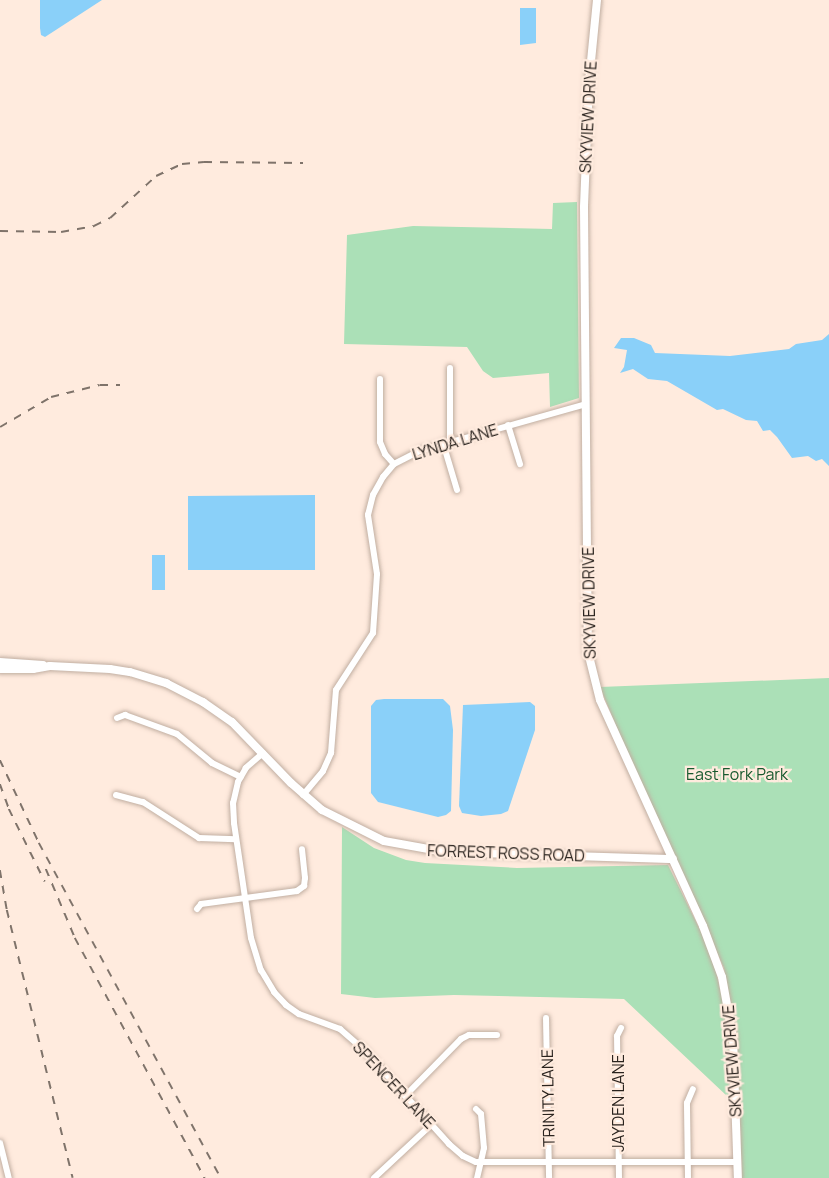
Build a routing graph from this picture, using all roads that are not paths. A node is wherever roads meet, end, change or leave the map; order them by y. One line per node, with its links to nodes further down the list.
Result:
1 (597, 0): 4 (street, SKYVIEW DRIVE)
2 (450, 368): 6 (street)
3 (380, 379): 7 (street)
4 (586, 404): 5 (street, LYNDA LANE); 20 (street, SKYVIEW DRIVE)
5 (508, 425): 6 (street, LYNDA LANE); 8 (street)
6 (446, 442): 7 (street, LYNDA LANE); 9 (street)
7 (394, 464): 17 (street, LYNDA LANE)
8 (520, 464)
9 (457, 490)
10 (0, 662): 11 (street)
11 (50, 666): 12 (street, FORREST ROSS ROAD); 14 (street, FORREST ROSS ROAD)
12 (0, 669)
13 (117, 718): 15 (street)
14 (263, 753): 15 (street); 17 (street, FORREST ROSS ROAD)
15 (240, 777): 18 (street, SPENCER LANE)
16 (116, 795): 18 (street)
17 (303, 795): 20 (street, FORREST ROSS ROAD)
18 (236, 839): 21 (street, SPENCER LANE)
19 (302, 849): 21 (street)
20 (673, 859): 32 (street, SKYVIEW DRIVE)
21 (245, 897): 22 (street); 27 (street, SPENCER LANE)
22 (197, 909)
23 (546, 1018): 34 (street, TRINITY LANE)
24 (621, 1028): 35 (street, JAYDEN LANE)
25 (497, 1035): 27 (street)
26 (693, 1089): 31 (street)
27 (405, 1096): 29 (street, SPENCER LANE)
28 (476, 1109): 33 (street)
29 (431, 1125): 33 (street, SPENCER LANE); 37 (street)
30 (0, 1143): 36 (street)
31 (687, 1162): 32 (street); 35 (street); 41 (street)
32 (738, 1162): 42 (street, SKYVIEW DRIVE)
33 (480, 1163): 34 (street); 38 (street)
34 (549, 1163): 35 (street); 39 (street, TRINITY LANE)
35 (618, 1163): 40 (street, JAYDEN LANE)
36 (9, 1178)
37 (374, 1178)
38 (477, 1178)
39 (549, 1178)
40 (619, 1178)
41 (688, 1178)
42 (738, 1178)

